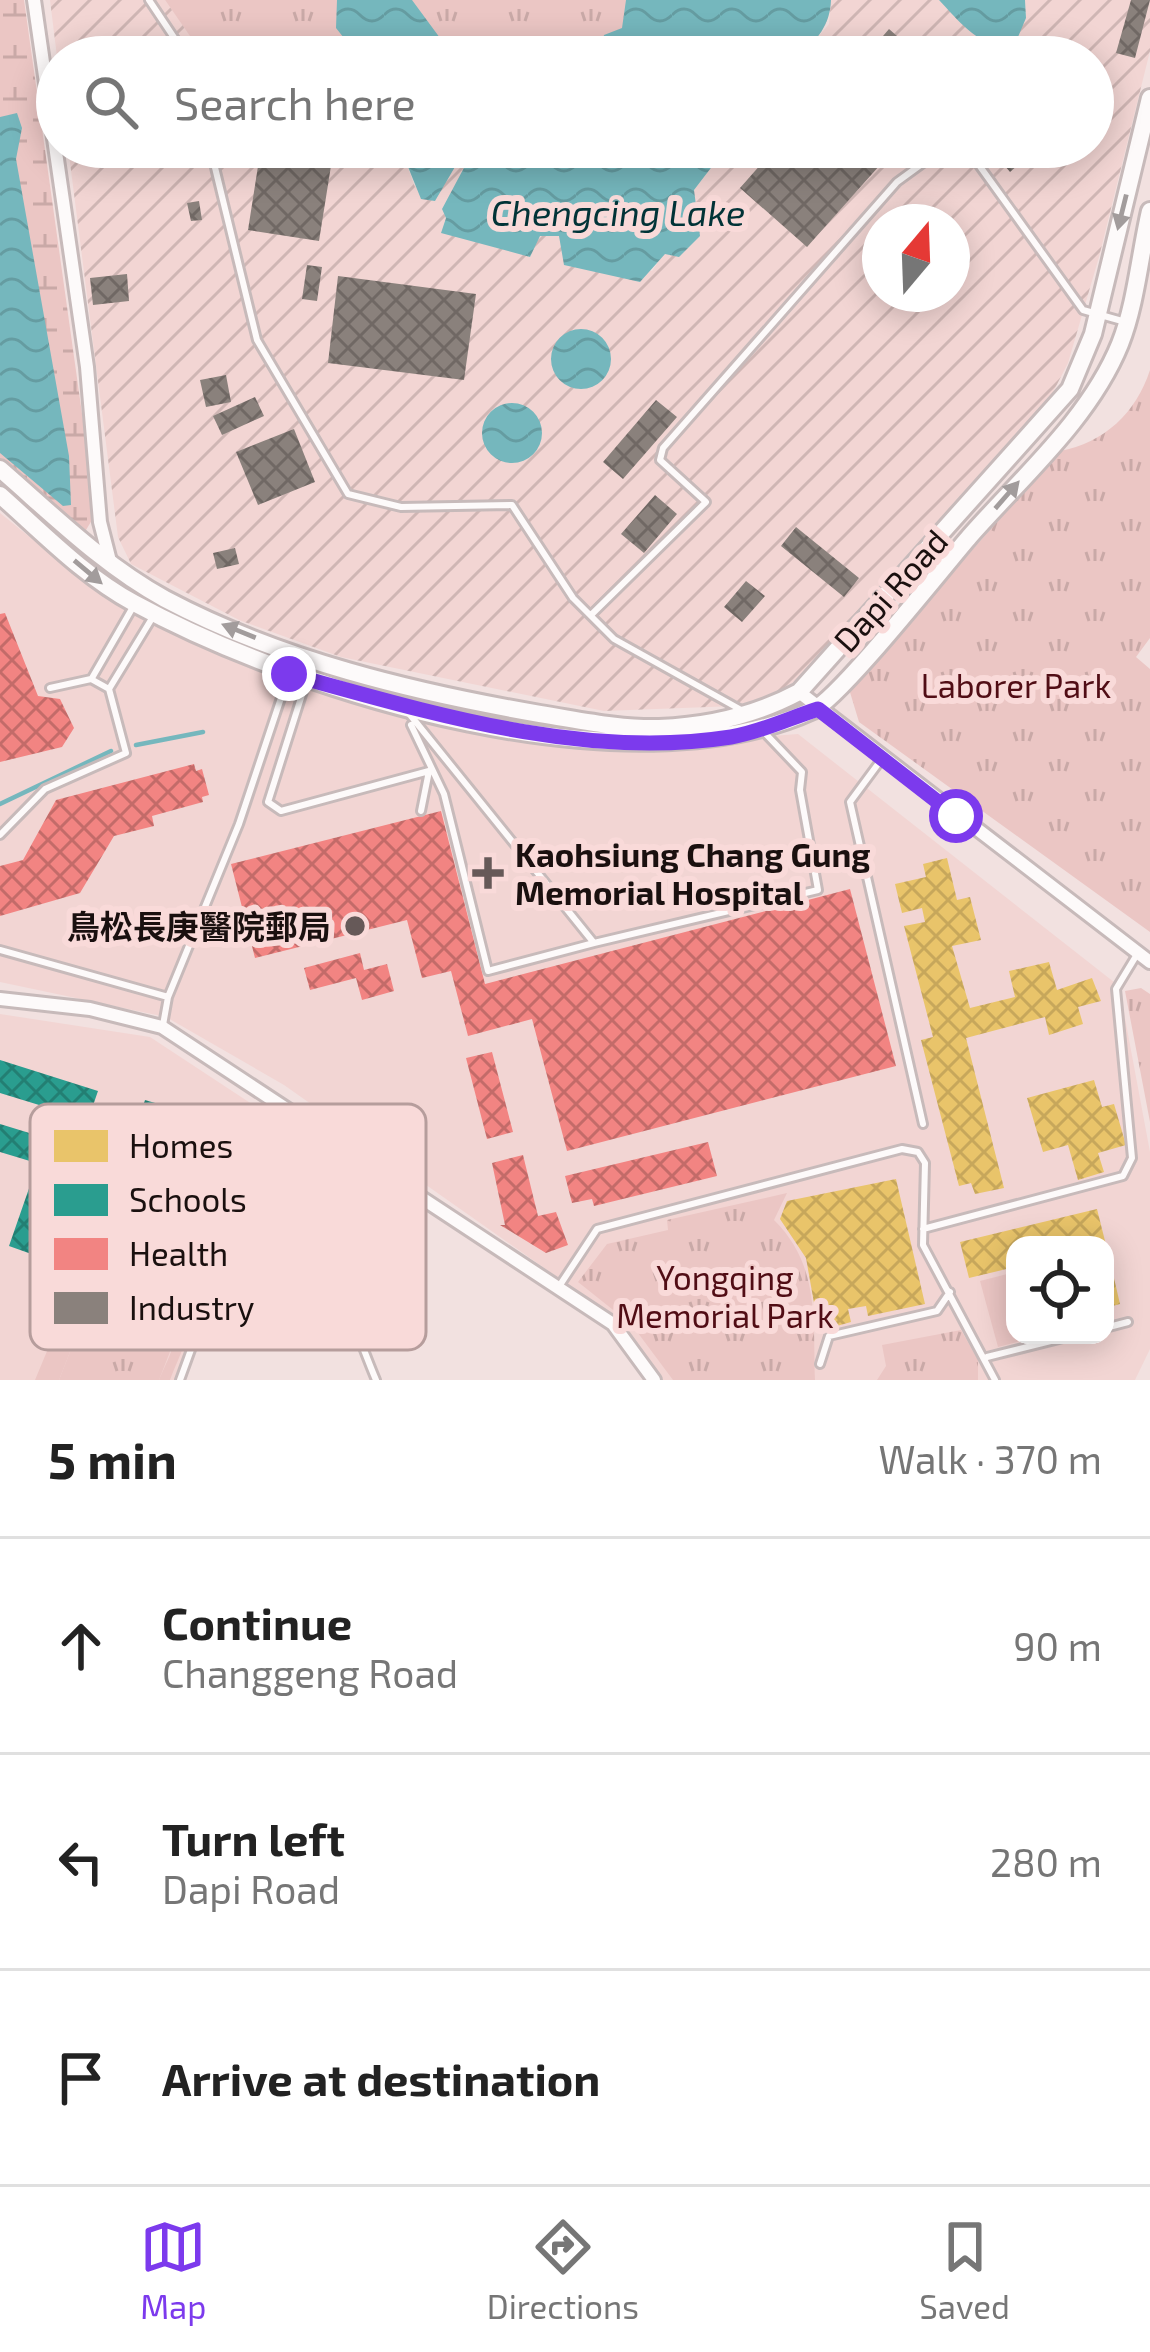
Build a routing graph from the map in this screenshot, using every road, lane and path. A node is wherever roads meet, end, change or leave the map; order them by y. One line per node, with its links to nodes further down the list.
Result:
1 (34, 0): 3 (street)
2 (149, 0): 4 (lane)
3 (39, 36)
4 (173, 36)
5 (1150, 98): 11 (main road, Dapi Road, one-way to 11)
6 (58, 168): 15 (street)
7 (215, 168): 18 (lane)
8 (916, 168): 18 (lane)
9 (981, 168): 11 (lane)
10 (1150, 212): 12 (main road, Dapi Road)
11 (1097, 315): 12 (lane); 23 (main road, Dapi Road)
12 (1125, 322): 24 (main road, Dapi Road, one-way to 12)
13 (0, 469): 15 (main road, Dapi Road)
14 (0, 495): 16 (main road, Dapi Road, one-way to 16)
15 (111, 566): 26 (main road, Dapi Road, one-way to 15)
16 (135, 604): 17 (main road, Dapi Road); 20 (lane)
17 (155, 613): 19 (main road, Dapi Road); 22 (lane)
18 (590, 615): 26 (lane)
19 (298, 676): 25 (main road, Dapi Road); 29 (lane); 35 (lane)
20 (92, 679): 21 (lane); 22 (lane)
21 (50, 688)
22 (110, 689): 31 (lane)
23 (799, 692): 24 (street); 26 (main road, Dapi Road)
24 (818, 709): 27 (main road, Dapi Road); 28 (street)
25 (407, 712): 27 (main road, Dapi Road); 29 (lane); 32 (lane)
26 (748, 714)
27 (762, 728): 32 (lane)
28 (881, 760): 34 (street); 39 (lane)
29 (429, 771): 30 (lane); 32 (lane)
30 (422, 811)
31 (0, 835)
32 (594, 943)
33 (0, 950): 35 (lane)
34 (1144, 957): 41 (lane)
35 (168, 997): 37 (lane)
36 (0, 999): 37 (street)
37 (162, 1027): 38 (street)
38 (278, 1104)
39 (923, 1124)
40 (426, 1201): 42 (street)
41 (923, 1229): 42 (lane); 43 (lane)
42 (558, 1288): 53 (street)
43 (950, 1292): 49 (lane); 50 (lane)
44 (1128, 1322): 45 (lane)
45 (1114, 1326)
46 (1039, 1344): 49 (lane)
47 (191, 1350): 51 (lane)
48 (363, 1350): 52 (lane)
49 (987, 1357): 54 (lane)
50 (820, 1364)
51 (180, 1380)
52 (376, 1380)
53 (654, 1380)
54 (995, 1380)

